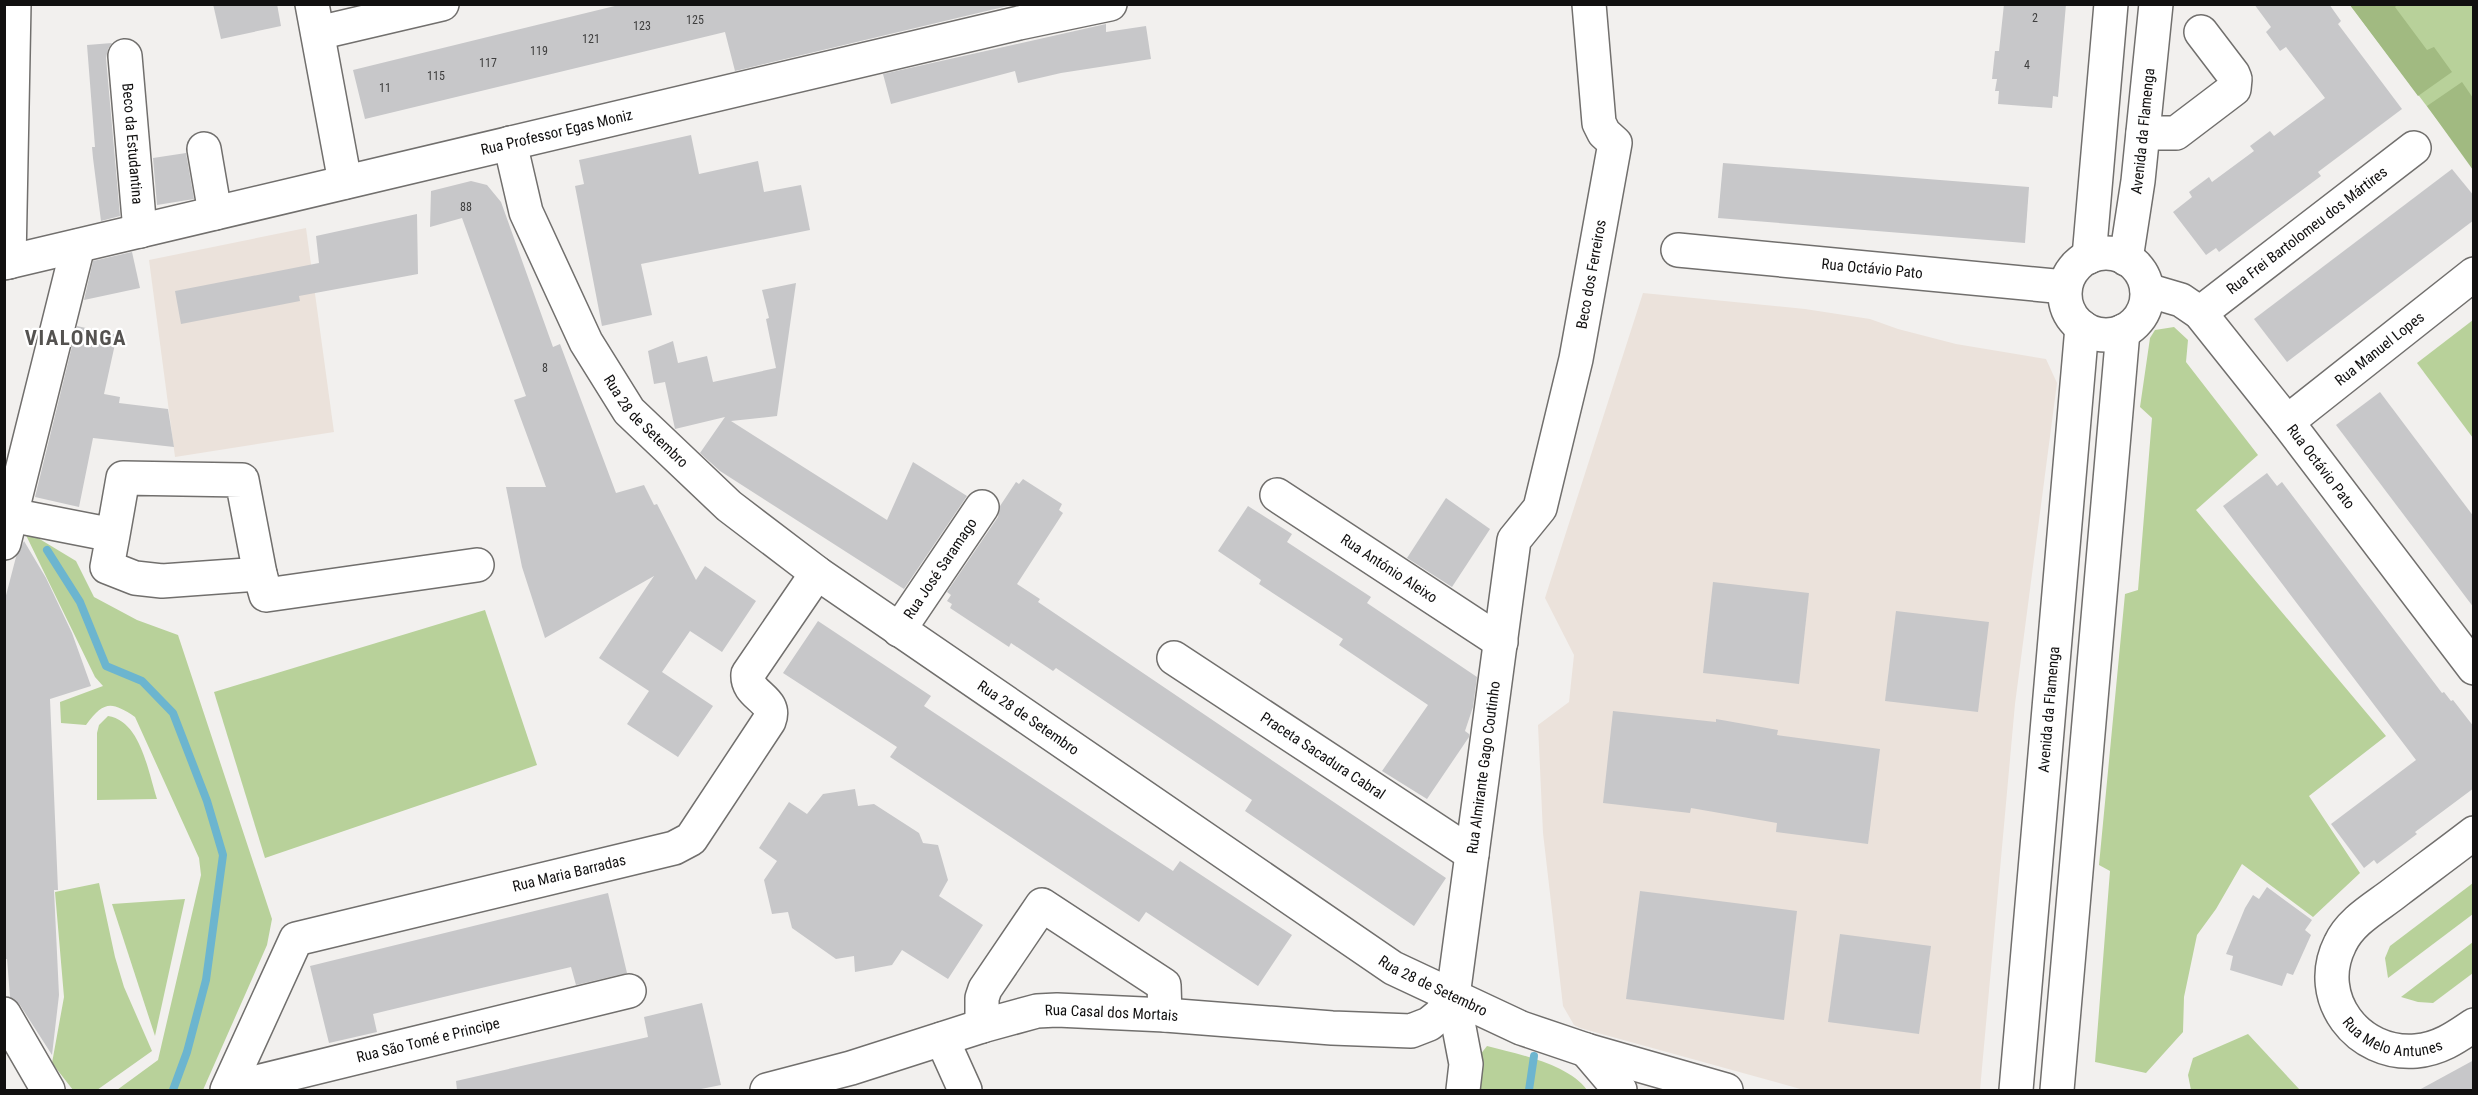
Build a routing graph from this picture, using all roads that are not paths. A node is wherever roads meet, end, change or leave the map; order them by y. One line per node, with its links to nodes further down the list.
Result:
1 (14, 4): 22 (street)
2 (1589, 4): 34 (street, Beco dos Ferreiros)
3 (2111, 4): 20 (street)
4 (2156, 4): 11 (street, Avenida da Flamenga)
5 (438, 5): 8 (street)
6 (1101, 5): 7 (street, Rua Professor Egas Moniz)
7 (1019, 14): 12 (street, Rua Professor Egas Moniz)
8 (315, 19): 15 (street)
9 (2201, 32): 11 (street)
10 (125, 56): 17 (street, Beco da Estudantina)
11 (2143, 133): 21 (street, Avenida da Flamenga)
12 (510, 143): 15 (street, Rua Professor Egas Moniz); 36 (street, Rua 28 de Setembro)
13 (2414, 148): 26 (street, Rua Frei Bartolomeu dos Mártires)
14 (204, 149): 16 (street)
15 (345, 182): 16 (street, Rua Professor Egas Moniz)
16 (215, 213): 17 (street, Rua Professor Egas Moniz)
17 (140, 231): 18 (street, Rua Professor Egas Moniz)
18 (78, 246): 22 (street, Rua Professor Egas Moniz); 32 (street)
19 (1678, 250): 24 (street, Rua Octávio Pato)
20 (2089, 257): 21 (street); 24 (street)
21 (2126, 259): 25 (street)
22 (7, 262)
23 (2474, 274): 29 (street, Rua Manuel Lopes)
24 (2065, 287): 27 (street)
25 (2147, 291): 26 (street, Rua Octávio Pato); 28 (street)
26 (2200, 313): 29 (street, Rua Octávio Pato)
27 (2082, 327): 28 (street); 60 (street, Avenida da Flamenga)
28 (2123, 332): 61 (street)
29 (2287, 422): 41 (street, Rua Octávio Pato)
30 (1277, 495): 39 (street, Rua António Aleixo)
31 (982, 507): 38 (street, Rua José Saramago)
32 (8, 529): 33 (street)
33 (112, 535): 37 (street); 37 (street)
34 (1514, 540): 39 (street, Rua Almirante Gago Coutinho)
35 (477, 565): 37 (street)
36 (817, 573): 38 (street, Rua 28 de Setembro); 54 (street, Rua Maria Barradas)
37 (260, 574)
38 (900, 630): 45 (street, Rua 28 de Setembro)
39 (1501, 642): 43 (street, Rua Almirante Gago Coutinho)
40 (1174, 658): 43 (street, Praceta Sacadura Cabral)
41 (2474, 668)
42 (2474, 833): 48 (street, Rua Melo Antunes)
43 (1472, 854): 45 (street, Rua Almirante Gago Coutinho)
44 (629, 991): 54 (street, Rua São Tomé e Principe)
45 (1453, 996): 47 (street, Rua Casal dos Mortais); 51 (street, Rua 28 de Setembro); 57 (street)
46 (4, 1014): 53 (street)
47 (1166, 1015): 49 (street, Rua Casal dos Mortais); 49 (street)
48 (2474, 1025)
49 (982, 1026): 50 (street, Rua Casal dos Mortais)
50 (942, 1039): 52 (street, Rua Casal dos Mortais); 56 (street)
51 (1586, 1050): 58 (street); 59 (street, Rua 28 de Setembro)
52 (855, 1079): 55 (street, Rua Casal dos Mortais)
53 (48, 1090)
54 (227, 1090)
55 (767, 1090)
56 (965, 1090)
57 (1463, 1090)
58 (1620, 1090)
59 (1726, 1090)
60 (2016, 1090)
61 (2057, 1090)

